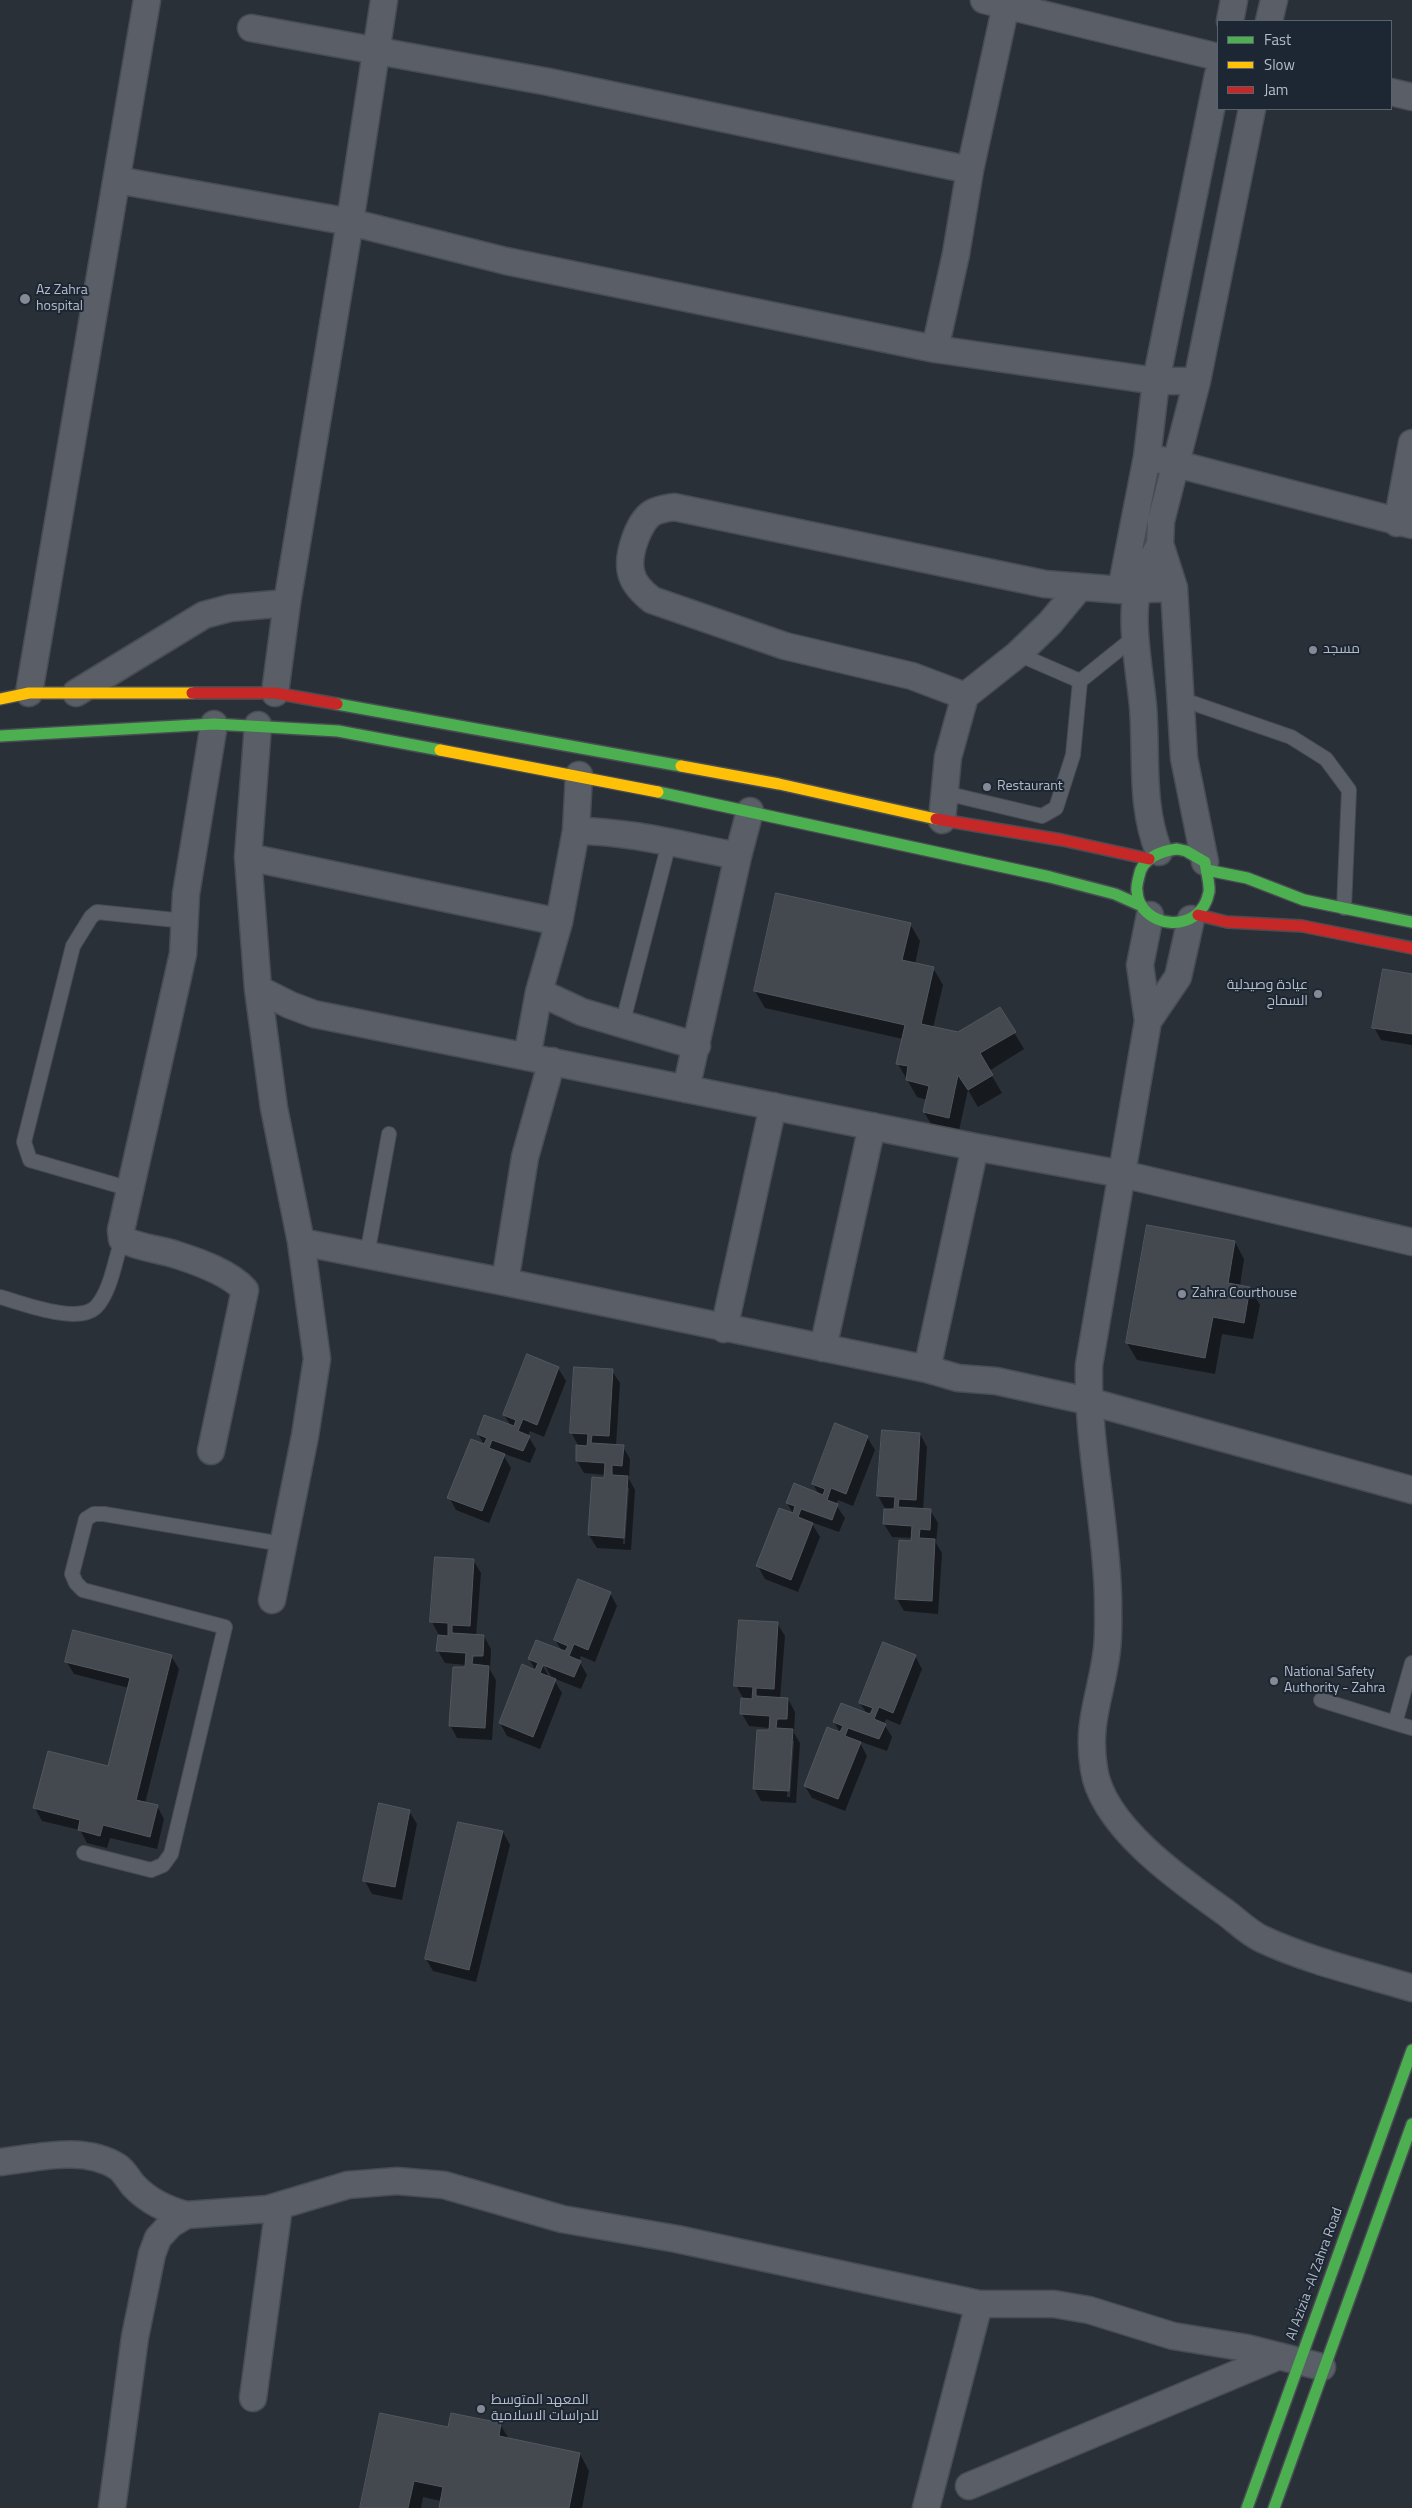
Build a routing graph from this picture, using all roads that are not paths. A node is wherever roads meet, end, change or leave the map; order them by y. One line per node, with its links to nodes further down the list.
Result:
1 (147, 0): 16 (street)
2 (384, 0): 9 (street)
3 (1234, 0): 6 (street)
4 (1274, 0): 7 (street)
5 (995, 2): 10 (street); 15 (street)
6 (1230, 20)
7 (1269, 20)
8 (251, 28): 9 (street)
9 (375, 52): 15 (street); 17 (street)
10 (1217, 57)
11 (1217, 80): 19 (street)
12 (1392, 92): 13 (street)
13 (1412, 97)
14 (1252, 110): 20 (street)
15 (970, 170): 18 (street)
16 (117, 180): 17 (street); 33 (street)
17 (350, 222): 18 (street); 29 (street)
18 (935, 349): 19 (street)
19 (1156, 381): 20 (street); 22 (street)
20 (1197, 381): 23 (street)
21 (1412, 443): 24 (street)
22 (1147, 457): 23 (street); 28 (street)
23 (1177, 463): 24 (street); 25 (street)
24 (1404, 524)
25 (1160, 544): 27 (street); 28 (street)
26 (1080, 587): 28 (street); 31 (street); 36 (street)
27 (1174, 588): 28 (street); 38 (street)
28 (1129, 589): 30 (street)
29 (287, 603): 34 (street); 35 (street)
30 (1136, 636): 32 (lane); 49 (street)
31 (1018, 654): 32 (lane); 36 (street)
32 (1080, 682): 43 (lane)
33 (28, 693): 34 (street); 37 (street)
34 (76, 693): 35 (street)
35 (275, 693): 45 (street)
36 (965, 696): 43 (street)
37 (0, 699)
38 (1181, 699): 51 (street); 52 (lane)
39 (214, 724): 40 (street); 41 (street); 55 (street)
40 (258, 725): 42 (street); 50 (street)
41 (0, 736)
42 (579, 775): 44 (street); 46 (street)
43 (945, 793): 45 (street)
44 (750, 812): 48 (street); 53 (street)
45 (942, 820): 49 (street)
46 (576, 831): 47 (street); 56 (street)
47 (669, 843): 48 (street); 62 (lane)
48 (738, 856): 63 (street)
49 (1154, 856): 51 (street); 53 (street)
50 (248, 857): 56 (street); 59 (street)
51 (1206, 866): 52 (street); 54 (street)
52 (1344, 908): 57 (street)
53 (1146, 910): 54 (street); 61 (street)
54 (1194, 917): 58 (street); 61 (street)
55 (185, 921): 71 (street); 71 (lane)
56 (558, 922): 60 (street)
57 (1412, 922)
58 (1412, 948)
59 (258, 989): 64 (street); 73 (street)
60 (539, 992): 62 (street); 64 (street)
61 (1148, 1021): 70 (street)
62 (622, 1026): 63 (street)
63 (696, 1046): 65 (street)
64 (539, 1059): 65 (street); 76 (street)
65 (686, 1088): 66 (street)
66 (772, 1106): 67 (street); 78 (street)
67 (872, 1126): 69 (street); 79 (street)
68 (389, 1134): 75 (lane)
69 (975, 1147): 70 (street); 80 (street)
70 (1122, 1174): 74 (street); 81 (street)
71 (130, 1189): 72 (street)
72 (122, 1239): 77 (lane); 82 (street)
73 (301, 1242): 75 (street); 84 (street)
74 (1412, 1242)
75 (367, 1255): 76 (street)
76 (505, 1282): 78 (street)
77 (0, 1297)
78 (724, 1329): 79 (street)
79 (823, 1348): 80 (street)
80 (926, 1369): 81 (street)
81 (1088, 1401): 83 (street); 91 (street)
82 (212, 1451)
83 (1412, 1490)
84 (282, 1544): 85 (street); 90 (lane)
85 (272, 1600)
86 (1411, 1662): 88 (lane)
87 (1321, 1700): 88 (lane)
88 (1395, 1723): 89 (lane)
89 (1412, 1728)
90 (84, 1853)
91 (1412, 1988)
92 (1412, 2050): 98 (street, Al Azizia -Al Zahra Road)
93 (1412, 2124): 98 (street, Al Azizia -Al Zahra Road)
94 (0, 2162): 96 (street)
95 (279, 2206): 96 (street); 97 (street); 99 (street)
96 (186, 2215): 101 (street)
97 (979, 2304): 98 (street); 102 (street)
98 (1301, 2362): 100 (street); 103 (street, Al Azizia -Al Zahra Road); 104 (street, Al Azizia -Al Zahra Road)
99 (253, 2398)
100 (969, 2486)
101 (112, 2508)
102 (926, 2508)
103 (1247, 2508)
104 (1274, 2508)

